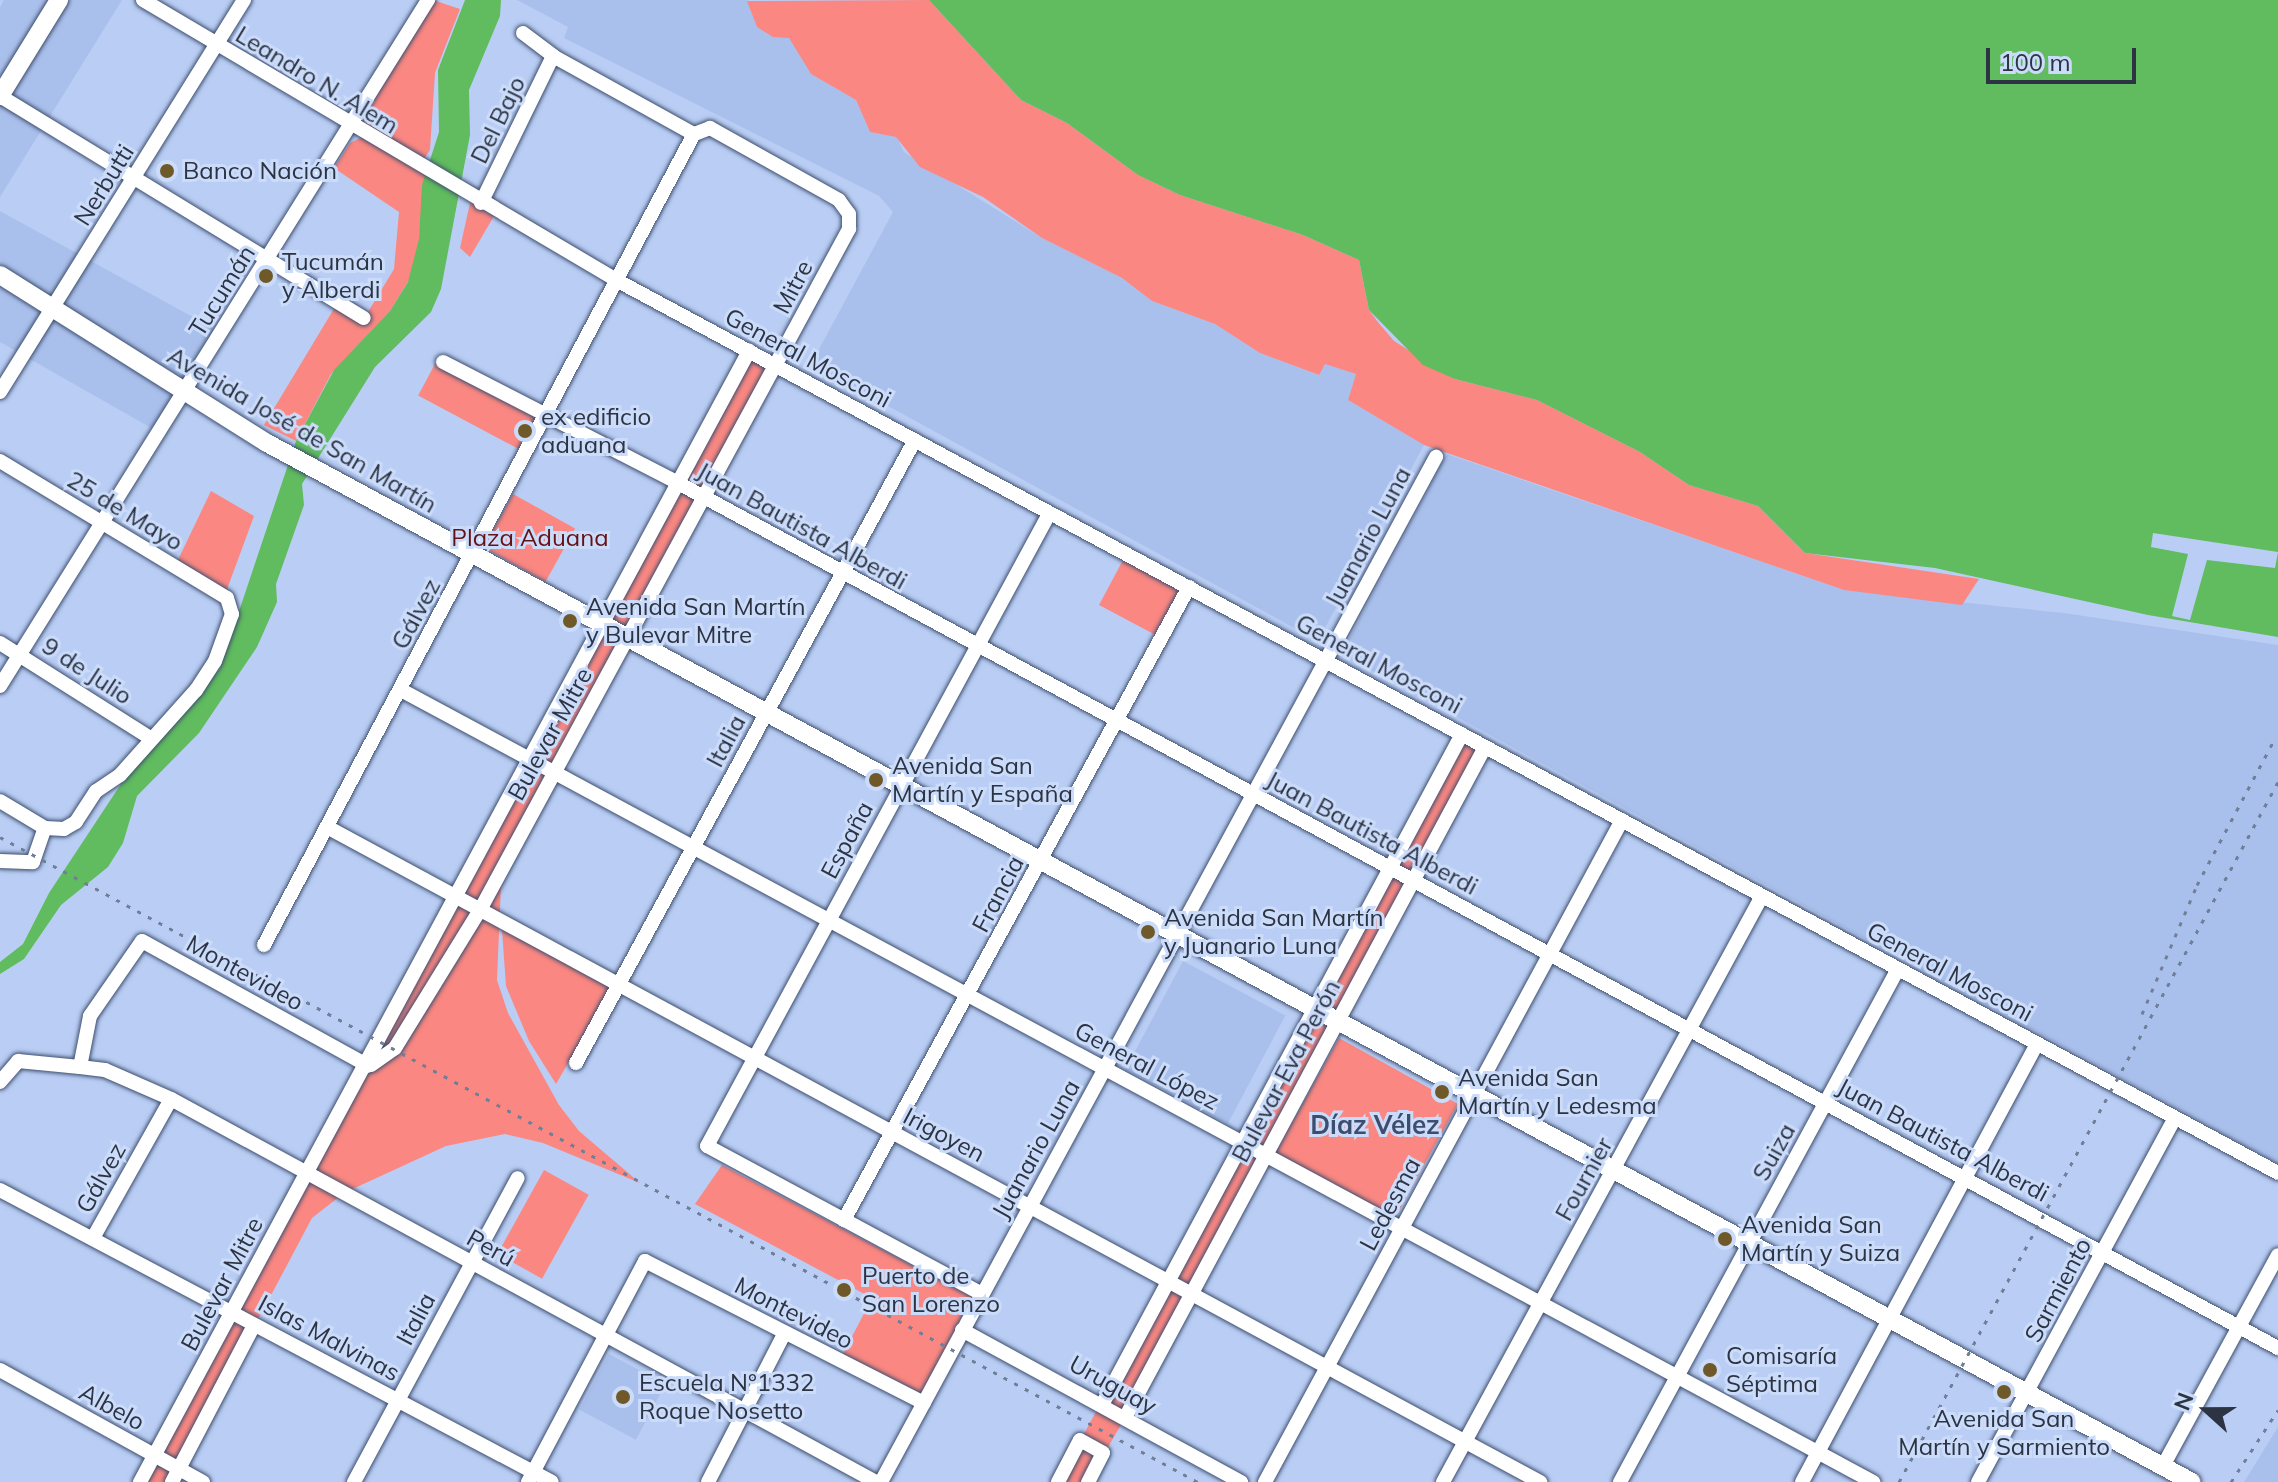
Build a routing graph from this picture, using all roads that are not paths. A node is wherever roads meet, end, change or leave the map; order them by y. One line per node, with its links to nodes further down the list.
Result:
1 (59, 0): 8 (main road)
2 (143, 0): 6 (street, Leandro N. Alem)
3 (244, 0): 6 (street, Nerbutti)
4 (428, 0): 9 (street, Tucumán)
5 (523, 33): 7 (street)
6 (216, 45): 9 (street, Leandro N. Alem); 11 (street, Nerbutti)
7 (553, 56): 10 (street); 13 (street, Del Bajo)
8 (0, 96): 11 (street)
9 (351, 127): 12 (street, Leandro N. Alem); 14 (street, Tucumán)
10 (694, 134): 16 (street, Gálvez); 21 (street, Mitre)
11 (133, 179): 14 (street); 17 (street, Nerbutti)
12 (461, 192): 13 (street, General Mosconi)
13 (481, 203): 16 (street, General Mosconi)
14 (267, 261): 18 (street); 23 (street, Tucumán)
15 (0, 275): 17 (main road, Avenida José de San Martín)
16 (618, 281): 19 (street, General Mosconi); 24 (street, Gálvez)
17 (53, 308): 22 (street, Nerbutti); 23 (main road, Avenida José de San Martín)
18 (363, 318)
19 (749, 351): 21 (street, General Mosconi); 28 (street, Bulevar Mitre)
20 (443, 362): 24 (street, Juan Bautista Alberdi)
21 (775, 366): 25 (street, General Mosconi); 29 (street, Bulevar Mitre)
22 (0, 392)
23 (185, 393): 31 (street, Tucumán); 32 (main road, Avenida José de San Martín)
24 (547, 416): 28 (street, Juan Bautista Alberdi); 32 (street, Gálvez)
25 (915, 440): 30 (street, General Mosconi); 33 (street, Italia)
26 (1436, 457): 40 (street, Juanario Luna)
27 (0, 461): 31 (street, 25 de Mayo)
28 (680, 484): 29 (street, Juan Bautista Alberdi); 35 (street, Bulevar Mitre)
29 (701, 496): 33 (street, Juan Bautista Alberdi); 36 (street, Bulevar Mitre)
30 (1049, 514): 34 (street, General Mosconi); 38 (street, España)
31 (103, 523): 39 (street, Tucumán); 46 (street, 25 de Mayo)
32 (474, 553): 35 (main road, Avenida José de San Martín); 42 (street, Gálvez)
33 (842, 574): 38 (street, Juan Bautista Alberdi); 43 (street, Italia)
34 (1189, 587): 40 (street, General Mosconi); 44 (street, Francia)
35 (604, 624): 36 (main road, Avenida José de San Martín); 48 (street, Bulevar Mitre)
36 (628, 636): 43 (main road, Avenida José de San Martín); 49 (street, Bulevar Mitre)
37 (0, 643): 39 (street, 9 de Julio)
38 (977, 646): 44 (street, Juan Bautista Alberdi); 50 (street, España)
39 (20, 655): 41 (street, Tucumán); 46 (street, 9 de Julio)
40 (1326, 661): 45 (street, General Mosconi); 51 (street, Juanario Luna)
41 (0, 686)
42 (401, 690): 48 (street, General López); 54 (street, Gálvez)
43 (767, 712): 50 (main road, Avenida José de San Martín); 56 (street, Italia)
44 (1117, 721): 51 (street, Juan Bautista Alberdi); 57 (street, Francia)
45 (1462, 734): 47 (street, General Mosconi); 59 (street, Bulevar Eva Perón)
46 (150, 738): 55 (street)
47 (1485, 747): 53 (street, General Mosconi); 60 (street, Bulevar Eva Perón)
48 (533, 759): 49 (street, General López); 62 (street, Bulevar Mitre)
49 (554, 771): 56 (street, General López); 63 (street, Bulevar Mitre)
50 (902, 785): 57 (main road, Avenida José de San Martín); 64 (street, España)
51 (1254, 795): 59 (street, Juan Bautista Alberdi); 65 (street, Juanario Luna)
52 (0, 801): 55 (street)
53 (1622, 820): 61 (street, General Mosconi); 67 (street, Ledesma)
54 (327, 827): 62 (street, Irigoyen); 66 (street, Gálvez)
55 (45, 828): 58 (street)
56 (693, 847): 64 (street, General López); 69 (street, Italia)
57 (1041, 859): 65 (main road, Avenida José de San Martín); 70 (street, Francia)
58 (0, 861)
59 (1390, 868): 60 (street, Juan Bautista Alberdi); 71 (street, Bulevar Eva Perón)
60 (1413, 881): 67 (street, Juan Bautista Alberdi); 72 (street, Bulevar Eva Perón)
61 (1762, 896): 68 (street, General Mosconi); 73 (street, Fournier)
62 (459, 898): 63 (street, Irigoyen); 77 (street, Bulevar Mitre)
63 (480, 910): 69 (street, Irigoyen); 77 (street, Bulevar Mitre)
64 (829, 920): 70 (street, General López); 75 (street, España)
65 (1179, 933): 71 (main road, Avenida José de San Martín); 79 (street, Juanario Luna)
66 (264, 945)
67 (1550, 954): 73 (street, Juan Bautista Alberdi); 81 (street, Ledesma)
68 (1898, 969): 74 (street, General Mosconi); 83 (street, Suiza)
69 (619, 984): 75 (street, Irigoyen); 76 (street, Italia)
70 (968, 995): 79 (street, General López); 85 (street, Francia)
71 (1316, 1007): 72 (main road, Avenida José de San Martín); 86 (street, Bulevar Eva Perón)
72 (1339, 1019): 81 (main road, Avenida José de San Martín); 87 (street, Bulevar Eva Perón)
73 (1690, 1029): 83 (street, Juan Bautista Alberdi); 88 (street, Fournier)
74 (2037, 1044): 84 (street, General Mosconi); 91 (street)
75 (755, 1057): 85 (street, Irigoyen); 95 (street, España)
76 (576, 1063)
77 (368, 1066): 78 (street, Montevideo); 89 (street, Bulevar Mitre)
78 (80, 1067): 80 (street); 82 (street, Perú)
79 (1105, 1069): 86 (street, General López); 94 (street, Juanario Luna)
80 (0, 1082)
81 (1475, 1093): 88 (main road, Avenida José de San Martín); 96 (street, Ledesma)
82 (171, 1099): 89 (street, Perú); 97 (street, Gálvez)
83 (1826, 1102): 91 (street, Juan Bautista Alberdi); 98 (street, Suiza)
84 (2175, 1118): 90 (street, General Mosconi); 99 (street, Sarmiento)
85 (894, 1132): 94 (street, Irigoyen); 95 (street, Francia)
86 (1243, 1143): 87 (street, General López); 102 (street, Bulevar Eva Perón)
87 (1266, 1156): 96 (street, General López); 104 (street, Bulevar Eva Perón)
88 (1615, 1168): 98 (main road, Avenida José de San Martín); 105 (street, Fournier)
89 (307, 1173): 101 (street, Perú); 106 (street, Bulevar Mitre)
90 (2278, 1173)
91 (1966, 1177): 99 (street, Juan Bautista Alberdi); 107 (street)
92 (518, 1178): 101 (street, Italia)
93 (0, 1190): 97 (street, Islas Malvinas)
94 (1030, 1206): 102 (street, Irigoyen); 103 (street, Juanario Luna)
95 (844, 1220): 103 (street)
96 (1401, 1230): 105 (street, General López); 114 (street, Ledesma)
97 (93, 1238): 106 (street, Islas Malvinas)
98 (1750, 1242): 107 (main road, Avenida José de San Martín); 116 (street, Suiza)
99 (2104, 1252): 109 (street, Juan Bautista Alberdi); 117 (street, Sarmiento)
100 (2278, 1255): 109 (street)
101 (471, 1262): 112 (street, Perú); 118 (street, Italia)
102 (1168, 1282): 104 (street, Irigoyen); 120 (street, Bulevar Eva Perón)
103 (982, 1294): 110 (street, Juanario Luna)
104 (1192, 1294): 114 (street, Irigoyen); 122 (street, Bulevar Eva Perón)
105 (1540, 1303): 116 (street, General López); 123 (street, Fournier)
106 (232, 1311): 108 (street, Islas Malvinas); 125 (street, Bulevar Mitre)
107 (1890, 1318): 117 (main road, Avenida José de San Martín); 124 (street)
108 (254, 1325): 118 (street, Islas Malvinas); 127 (street, Bulevar Mitre)
109 (2239, 1327): 113 (street, Juan Bautista Alberdi); 126 (street)
110 (962, 1330): 119 (street, Juanario Luna); 120 (street, Uruguay)
111 (784, 1334): 112 (street, Montevideo); 119 (street, Montevideo); 121 (street)
112 (605, 1335): 121 (street, Perú); 128 (street)
113 (2278, 1348)
114 (1327, 1366): 123 (street, Irigoyen); 138 (street, Ledesma)
115 (0, 1370): 125 (street, Albelo)
116 (1677, 1377): 124 (street, General López); 141 (street, Suiza)
117 (2028, 1393): 126 (main road, Avenida José de San Martín); 144 (street, Sarmiento)
118 (398, 1400): 128 (street, Islas Malvinas); 131 (street, Italia)
119 (924, 1403): 134 (street, Juanario Luna)
120 (1103, 1403): 122 (street, Uruguay)
121 (745, 1411): 133 (street); 134 (street, Perú)
122 (1126, 1416): 137 (street, Uruguay)
123 (1465, 1442): 139 (street, Fournier); 140 (street, Irigoyen)
124 (1818, 1453): 142 (street); 143 (street, General López)
125 (155, 1455): 127 (street, Albelo); 129 (street, Bulevar Mitre)
126 (2163, 1466): 145 (main road, Avenida José de San Martín)
127 (175, 1475): 130 (street, Albelo)
128 (531, 1477): 132 (street, Islas Malvinas)
129 (140, 1482)
130 (203, 1482)
131 (354, 1482)
132 (552, 1482)
133 (708, 1482)
134 (878, 1482)
135 (1058, 1482): 136 (street)
136 (1088, 1482)
137 (1241, 1482)
138 (1265, 1482)
139 (1443, 1482)
140 (1540, 1482)
141 (1620, 1482)
142 (1802, 1482)
143 (1873, 1482)
144 (1978, 1482)
145 (2192, 1482)

